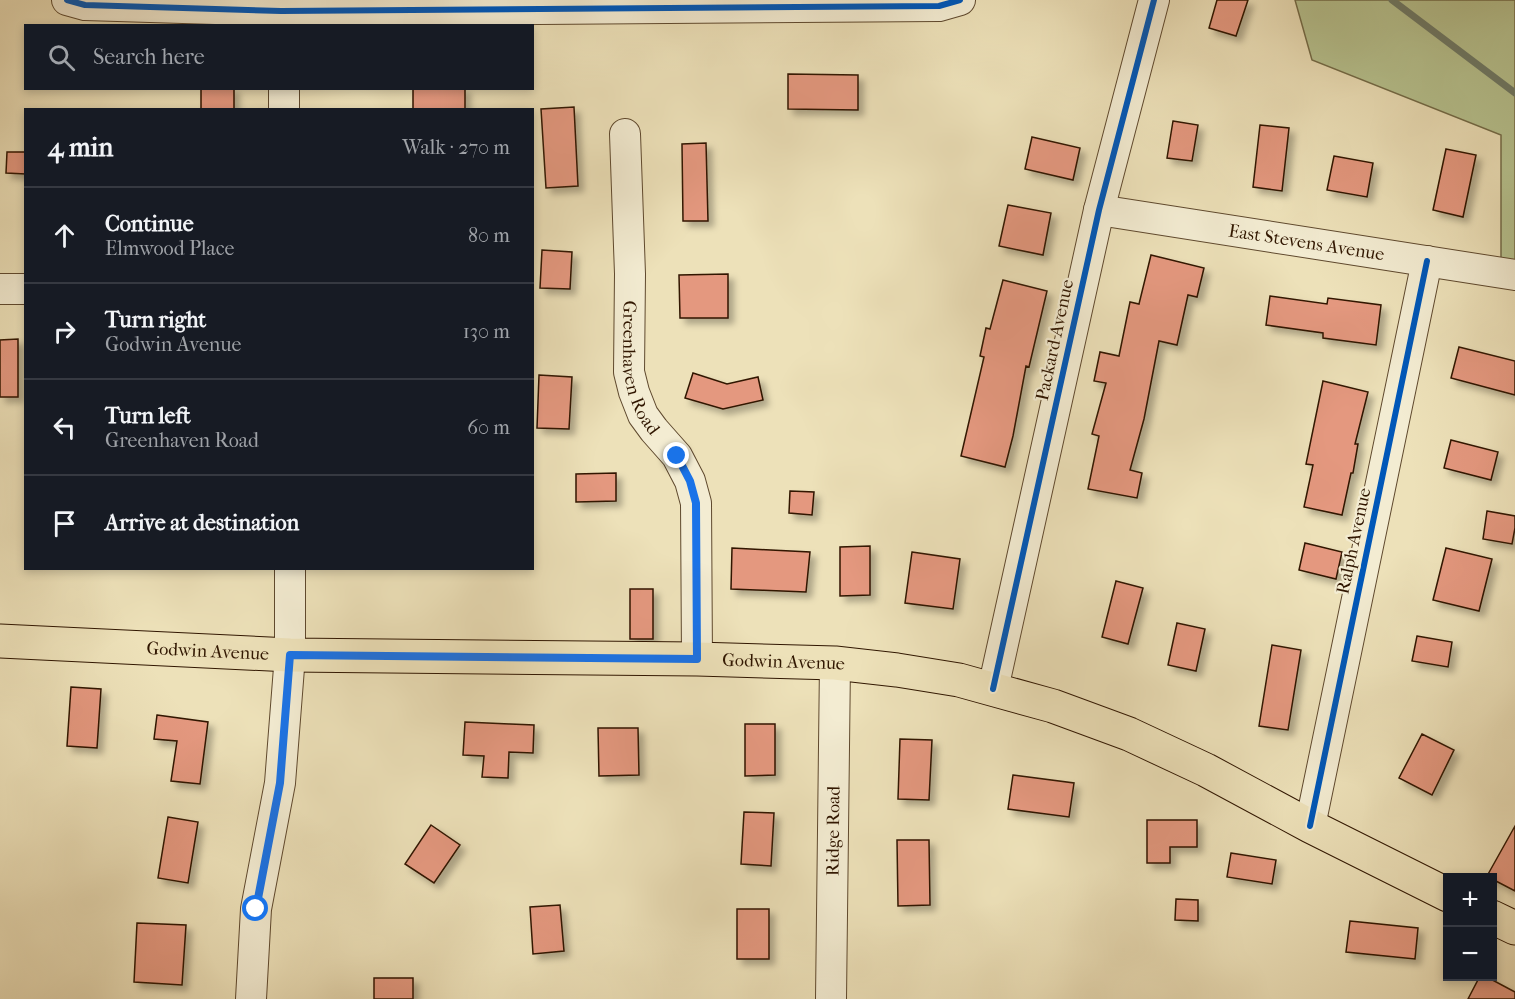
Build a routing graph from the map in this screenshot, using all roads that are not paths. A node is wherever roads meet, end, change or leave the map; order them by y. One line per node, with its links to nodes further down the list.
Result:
1 (67, 0): 4 (street)
2 (960, 0): 4 (street)
3 (1154, 0): 8 (street, Packard Avenue)
4 (282, 18)
5 (284, 90): 6 (street)
6 (284, 108)
7 (625, 134): 16 (street, Greenhaven Road)
8 (1099, 210): 9 (street, East Stevens Avenue); 18 (street, Packard Avenue)
9 (1427, 261): 10 (street, East Stevens Avenue); 19 (street, Ralph Avenue)
10 (1515, 275)
11 (24, 289): 12 (street)
12 (0, 290)
13 (290, 570): 15 (street)
14 (0, 641): 15 (main road, Godwin Avenue)
15 (290, 655): 16 (main road, Godwin Avenue); 23 (street)
16 (697, 659): 17 (main road, Godwin Avenue)
17 (834, 663): 18 (main road, Godwin Avenue); 24 (street, Ridge Road)
18 (993, 688): 19 (main road, Godwin Avenue)
19 (1310, 826): 20 (main road, Godwin Avenue)
20 (1443, 892)
21 (1497, 919): 22 (main road)
22 (1515, 928)
23 (251, 999)
24 (831, 999)

